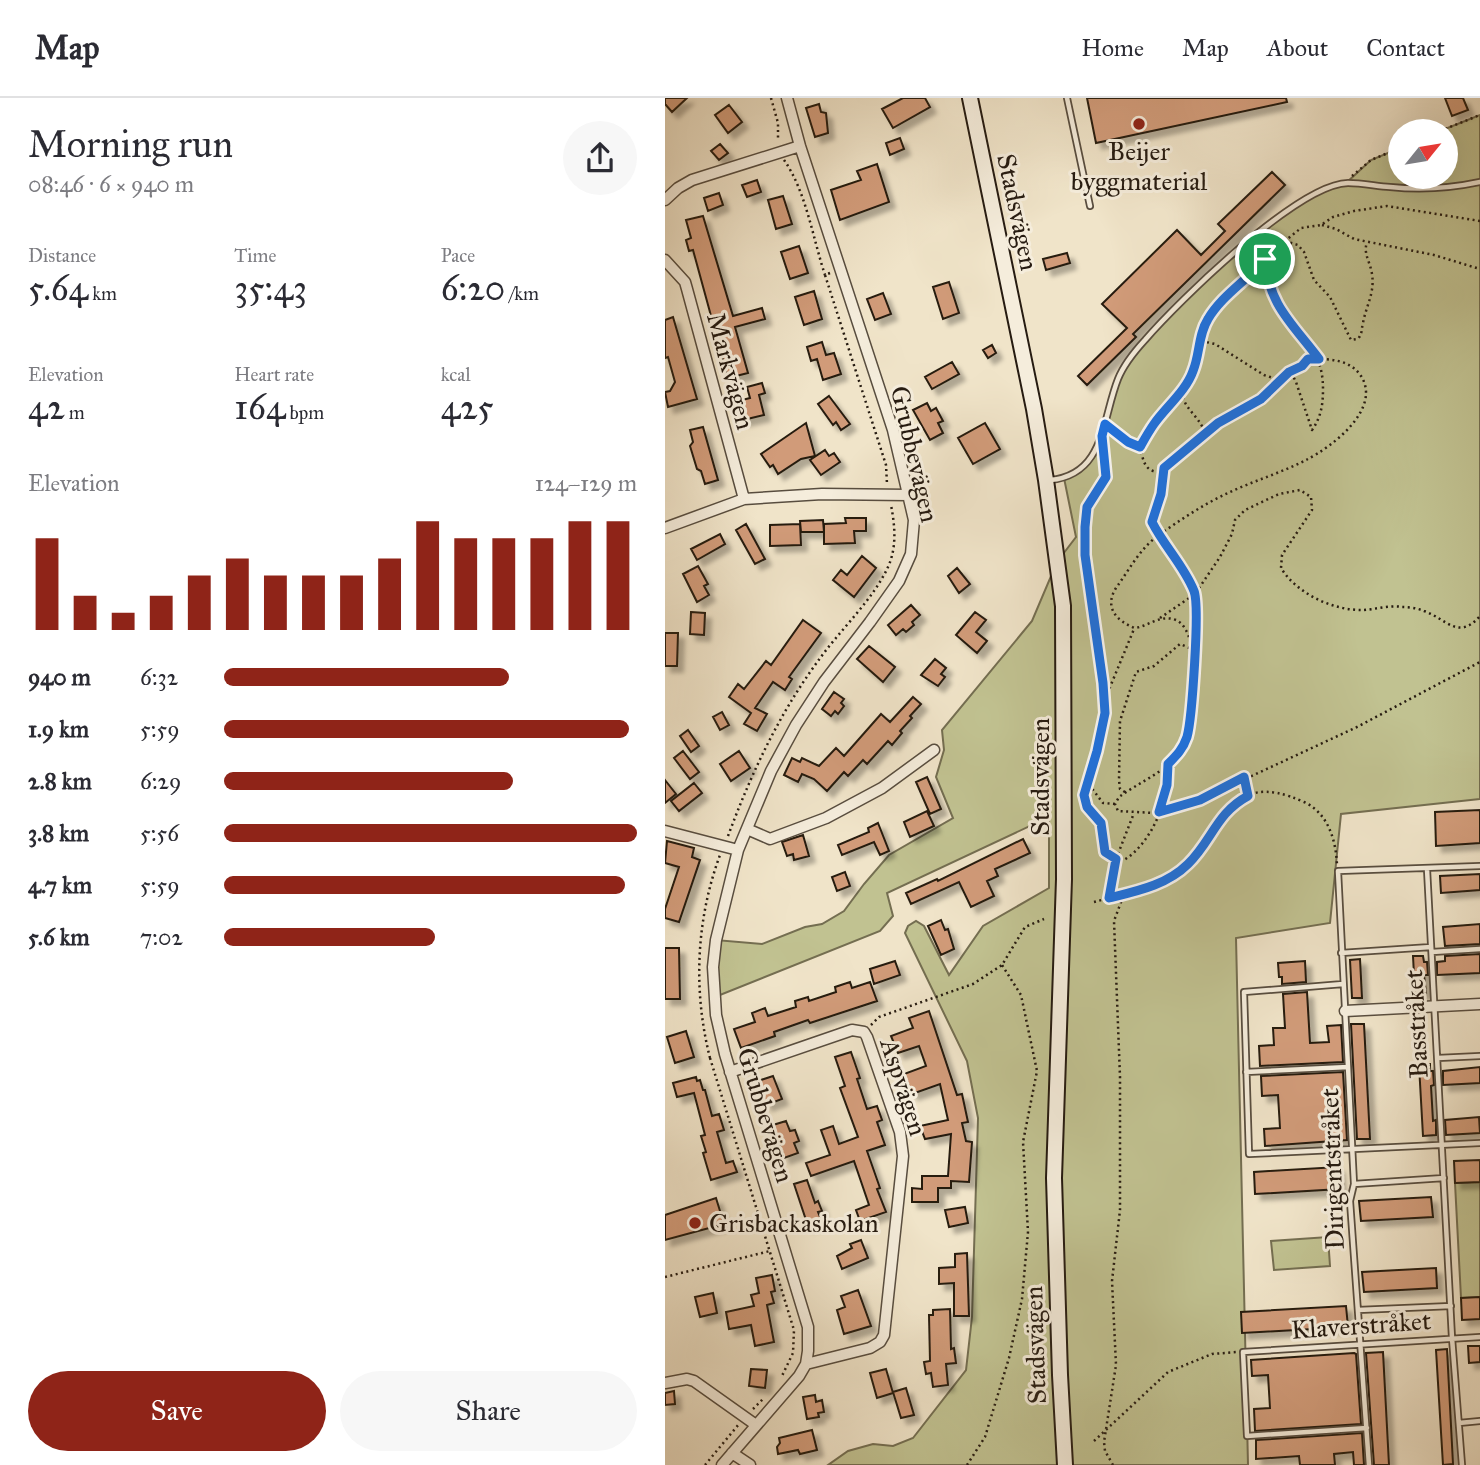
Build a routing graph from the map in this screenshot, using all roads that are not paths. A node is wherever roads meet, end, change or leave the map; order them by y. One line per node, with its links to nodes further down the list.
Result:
1 (787, 98): 4 (street, Grubbevägen)
2 (970, 98): 9 (main road, Stadsvägen)
3 (1067, 98): 7 (lane)
4 (800, 146): 6 (street); 10 (street, Grubbevägen)
5 (1480, 182): 9 (lane)
6 (665, 200)
7 (1090, 206)
8 (665, 260): 11 (street, Markvägen)
9 (1047, 480): 50 (main road, Stadsvägen)
10 (908, 495): 11 (street); 14 (street, Grubbevägen)
11 (744, 499): 12 (street)
12 (665, 528)
13 (934, 750): 14 (street)
14 (747, 829): 16 (street, Grubbevägen)
15 (665, 831): 16 (street)
16 (738, 850): 29 (street, Grubbevägen)
17 (1480, 866): 18 (lane)
18 (1427, 869): 19 (lane, Basstråket); 21 (lane, Dirigentstråket)
19 (1432, 950): 20 (lane); 21 (lane); 24 (lane, Basstråket)
20 (1480, 950)
21 (1341, 953): 22 (lane, Dirigentstråket)
22 (1343, 984): 25 (lane, Dirigentstråket); 30 (lane)
23 (1480, 1004): 24 (street)
24 (1435, 1007): 25 (street); 27 (lane, Basstråket)
25 (1345, 1011): 28 (lane, Dirigentstråket)
26 (1480, 1056): 27 (lane)
27 (1438, 1058): 32 (lane, Basstråket)
28 (1348, 1067): 30 (lane); 33 (lane, Dirigentstråket)
29 (730, 1072): 41 (street, Grubbevägen); 41 (street, Aspvägen)
30 (1246, 1072): 33 (lane)
31 (1480, 1143): 32 (lane)
32 (1442, 1145): 33 (lane); 34 (lane, Basstråket)
33 (1352, 1150): 35 (lane, Dirigentstråket)
34 (1444, 1178): 35 (lane); 36 (lane, Basstråket)
35 (1354, 1184): 37 (lane, Dirigentstråket)
36 (1451, 1306): 37 (lane); 39 (lane, Basstråket)
37 (1358, 1310): 40 (lane, Dirigentstråket)
38 (1480, 1337): 39 (lane, Klaverstråket)
39 (1452, 1338): 40 (lane, Klaverstråket); 44 (lane, Basstråket)
40 (1361, 1343): 46 (lane, Dirigentstråket); 46 (lane, Klaverstråket)
41 (806, 1364): 45 (street)
42 (665, 1383): 45 (street)
43 (1480, 1421): 44 (lane)
44 (1459, 1423): 52 (lane, Basstråket)
45 (756, 1425): 47 (street)
46 (1367, 1428): 51 (lane, Dirigentstråket)
47 (732, 1453): 48 (street); 49 (street)
48 (722, 1465)
49 (750, 1465)
50 (1065, 1465)
51 (1369, 1465)
52 (1462, 1465)

